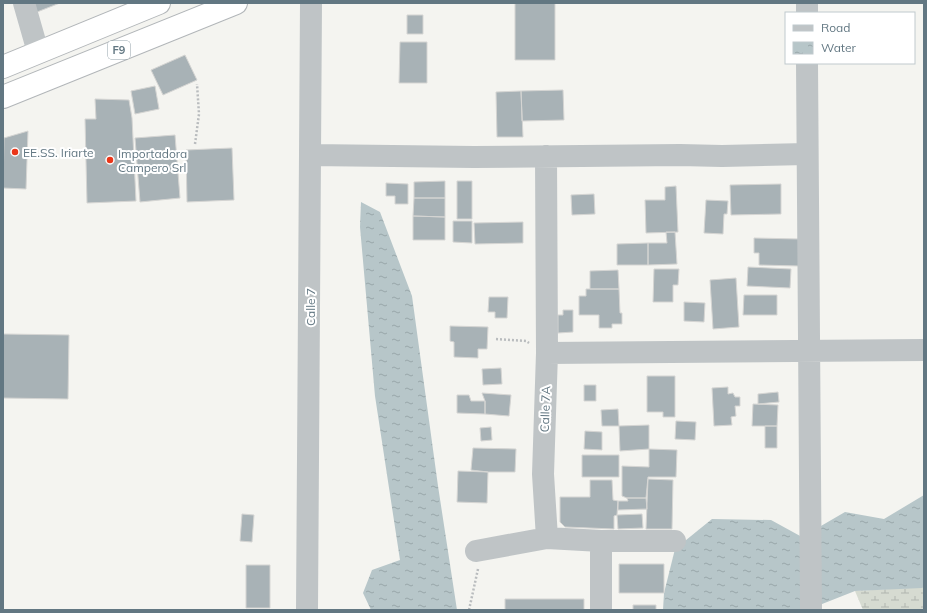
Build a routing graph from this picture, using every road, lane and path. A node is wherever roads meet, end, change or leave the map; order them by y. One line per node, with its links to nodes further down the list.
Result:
1 (24, 3): 5 (street)
2 (159, 3): 5 (highway, F9)
3 (236, 3): 9 (highway, F9)
4 (311, 3): 12 (street, Calle 7)
5 (38, 52): 7 (highway, F9)
6 (807, 64): 11 (street)
7 (3, 67)
8 (197, 84): 10 (path)
9 (3, 97)
10 (195, 144)
11 (806, 154): 13 (street); 15 (street)
12 (311, 155): 13 (street); 22 (street, Calle 7)
13 (546, 156): 17 (street, Calle 7A)
14 (496, 339): 17 (path)
15 (810, 350): 16 (street); 17 (street); 25 (street)
16 (924, 350)
17 (547, 353): 18 (street, Calle 7A)
18 (547, 538): 19 (street); 21 (street)
19 (601, 541): 20 (street); 24 (street)
20 (675, 541)
21 (476, 551): 23 (path)
22 (308, 610)
23 (469, 610)
24 (601, 610)
25 (811, 610)

